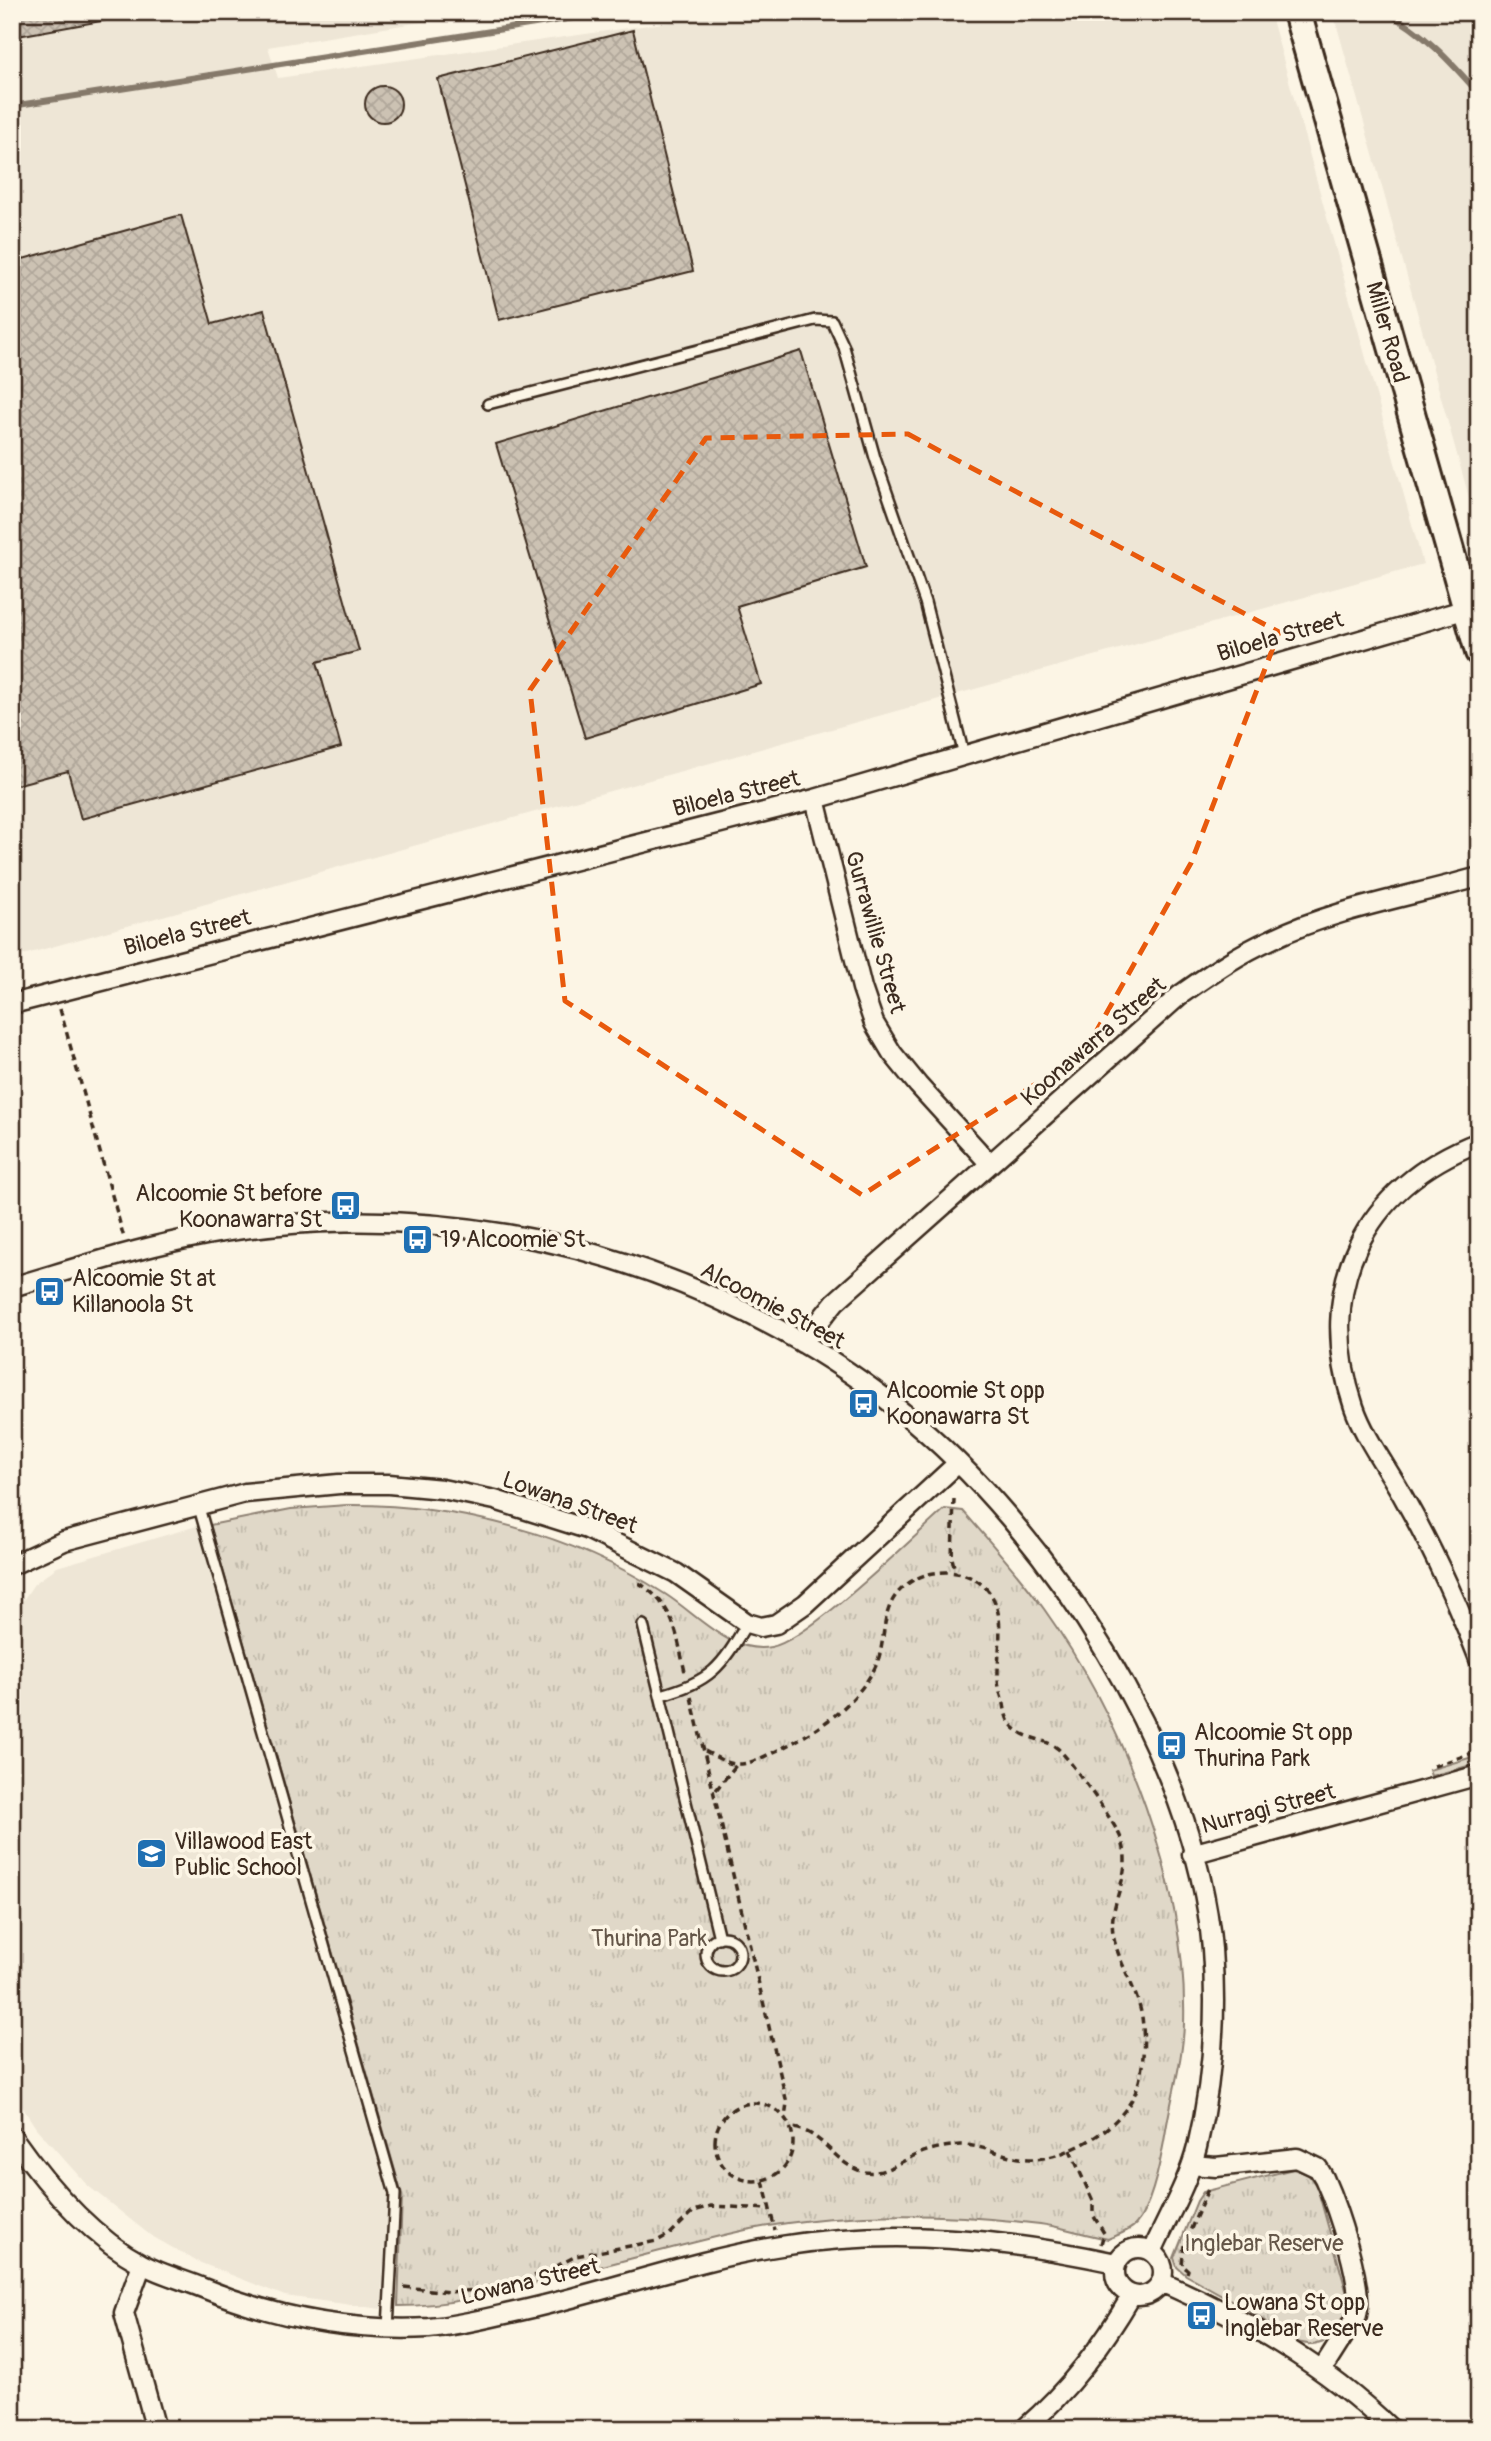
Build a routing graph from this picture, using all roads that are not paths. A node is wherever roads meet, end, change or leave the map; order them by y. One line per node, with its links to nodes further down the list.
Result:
1 (1297, 12): 3 (main road, Miller Road)
2 (488, 404): 5 (lane)
3 (1467, 609): 4 (main road, Miller Road); 5 (street, Biloela Street)
4 (1479, 652)
5 (964, 755): 6 (street, Biloela Street)
6 (815, 799): 8 (street, Biloela Street); 10 (street, Gurrawillie Street)
7 (1479, 877): 10 (street, Koonawarra Street)
8 (12, 1004)
9 (1479, 1142): 18 (street)
10 (990, 1164): 12 (street, Koonawarra Street)
11 (12, 1287): 12 (street, Alcoomie Street)
12 (802, 1343): 13 (street, Alcoomie Street)
13 (958, 1463): 16 (street); 21 (street, Alcoomie Street)
14 (198, 1504): 15 (street, Lowana Street); 16 (street, Lowana Street); 30 (lane)
15 (12, 1565)
16 (747, 1623): 19 (lane)
17 (643, 1625): 19 (lane)
18 (1479, 1659)
19 (661, 1695): 22 (lane)
20 (1479, 1775): 21 (street, Nurragi Street)
21 (1192, 1854): 24 (street, Alcoomie Street)
22 (719, 1938)
23 (12, 2136): 27 (street, Lowana Street)
24 (1192, 2165): 25 (street, Alcoomie Street); 31 (street)
25 (1152, 2252): 26 (street); 28 (street)
26 (1116, 2263): 29 (street); 30 (street, Lowana Street)
27 (142, 2264): 30 (street, Lowana Street); 32 (street)
28 (1161, 2282): 29 (street); 31 (street)
29 (1132, 2295): 33 (street)
30 (388, 2329)
31 (1322, 2370): 34 (street)
32 (156, 2429)
33 (1024, 2429)
34 (1391, 2429)

